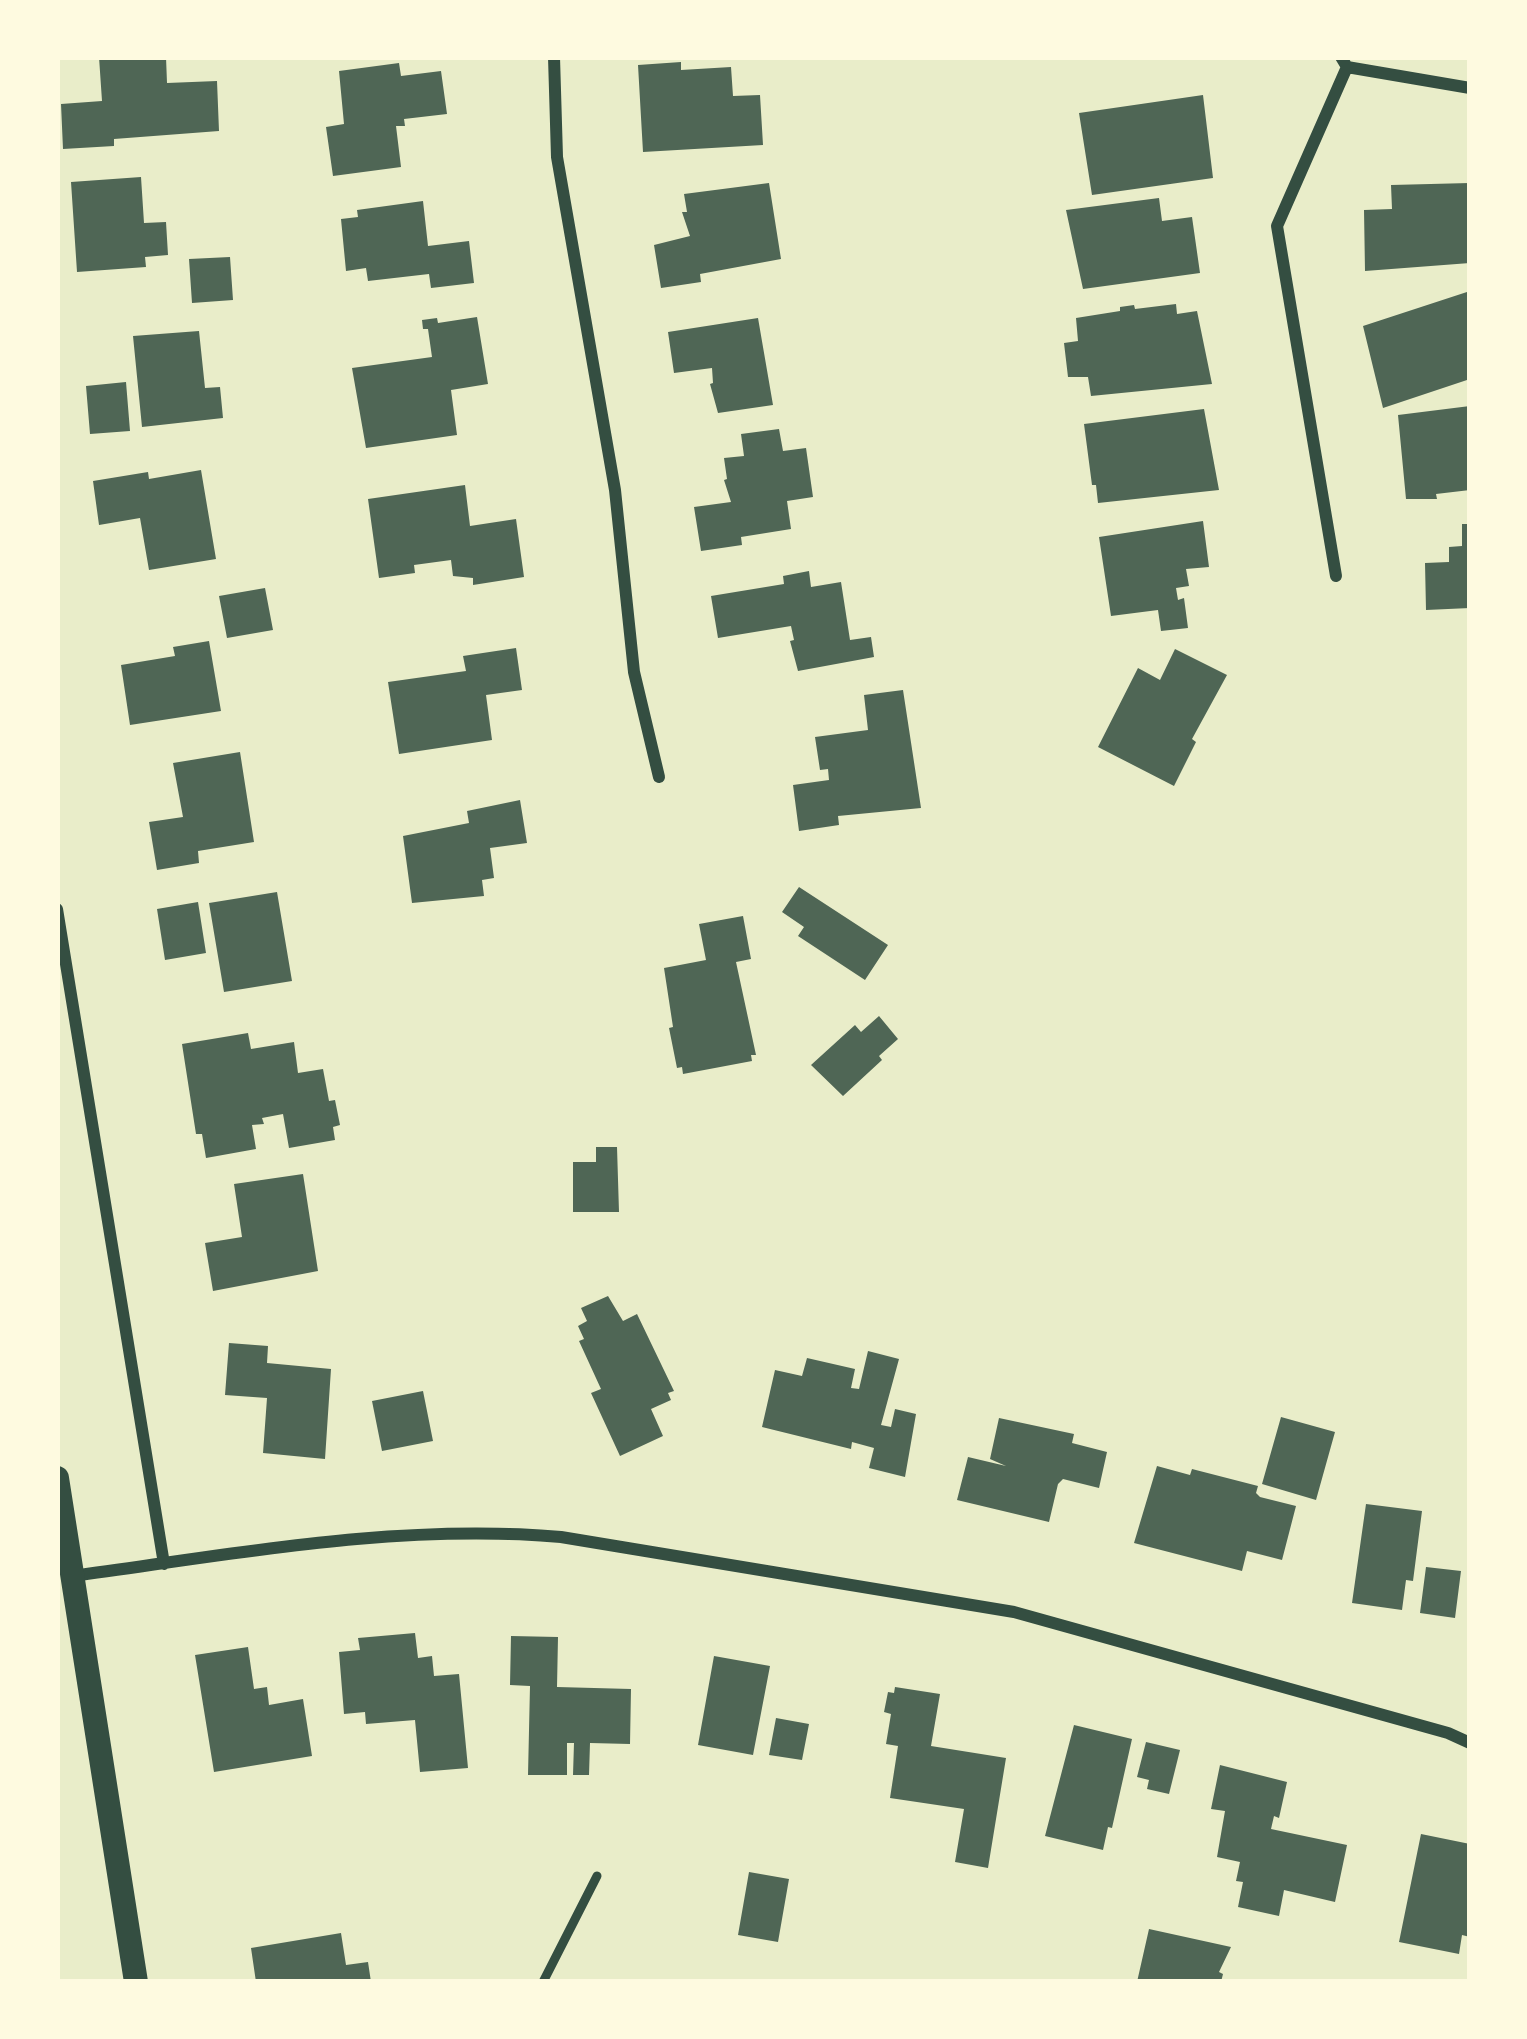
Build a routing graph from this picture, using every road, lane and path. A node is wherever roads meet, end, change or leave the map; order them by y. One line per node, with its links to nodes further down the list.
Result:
1 (554, 57): 5 (street)
2 (1344, 62): 3 (street); 4 (street)
3 (1470, 88)
4 (1336, 576)
5 (659, 777)
6 (57, 909): 8 (street)
7 (57, 1478): 9 (main road)
8 (164, 1564): 9 (street); 10 (street)
9 (65, 1577): 12 (main road)
10 (1470, 1743)
11 (597, 1876): 13 (lane)
12 (136, 1982)
13 (543, 1982)

